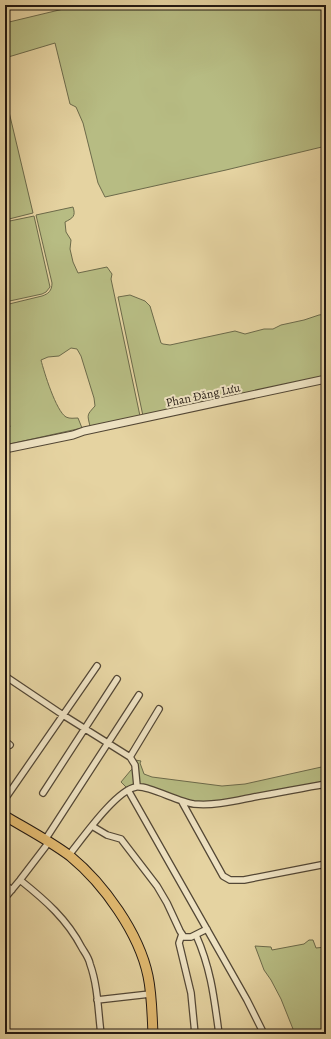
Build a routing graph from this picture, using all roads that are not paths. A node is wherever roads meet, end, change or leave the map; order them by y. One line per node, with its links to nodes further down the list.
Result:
1 (326, 379): 2 (street, Phan Đăng Lưu)
2 (84, 431): 3 (street); 4 (street)
3 (5, 446)
4 (5, 449)
5 (97, 666): 10 (street)
6 (5, 676): 10 (street)
7 (117, 679): 11 (street)
8 (139, 695): 12 (street)
9 (159, 709): 13 (street)
10 (63, 715): 11 (street); 18 (street)
11 (85, 729): 12 (street); 17 (street)
12 (108, 744): 13 (street); 22 (street)
13 (130, 757): 15 (street)
14 (326, 784): 19 (street)
15 (137, 786): 16 (street); 19 (street)
16 (128, 790): 21 (street); 29 (street)
17 (43, 793)
18 (5, 799)
19 (182, 802): 24 (street)
20 (5, 816): 22 (main road)
21 (92, 826): 23 (street); 30 (street)
22 (47, 841): 23 (main road); 25 (street)
23 (68, 855): 32 (main road)
24 (326, 864)
25 (20, 880): 27 (street); 33 (street)
26 (5, 885): 27 (street)
27 (12, 890): 28 (street)
28 (5, 898)
29 (207, 929): 31 (street); 38 (street)
30 (182, 934): 31 (street); 36 (street)
31 (196, 935): 37 (street)
32 (150, 994): 33 (street); 35 (main road)
33 (97, 1000): 34 (street)
34 (101, 1034)
35 (153, 1034)
36 (195, 1034)
37 (219, 1034)
38 (262, 1034)

